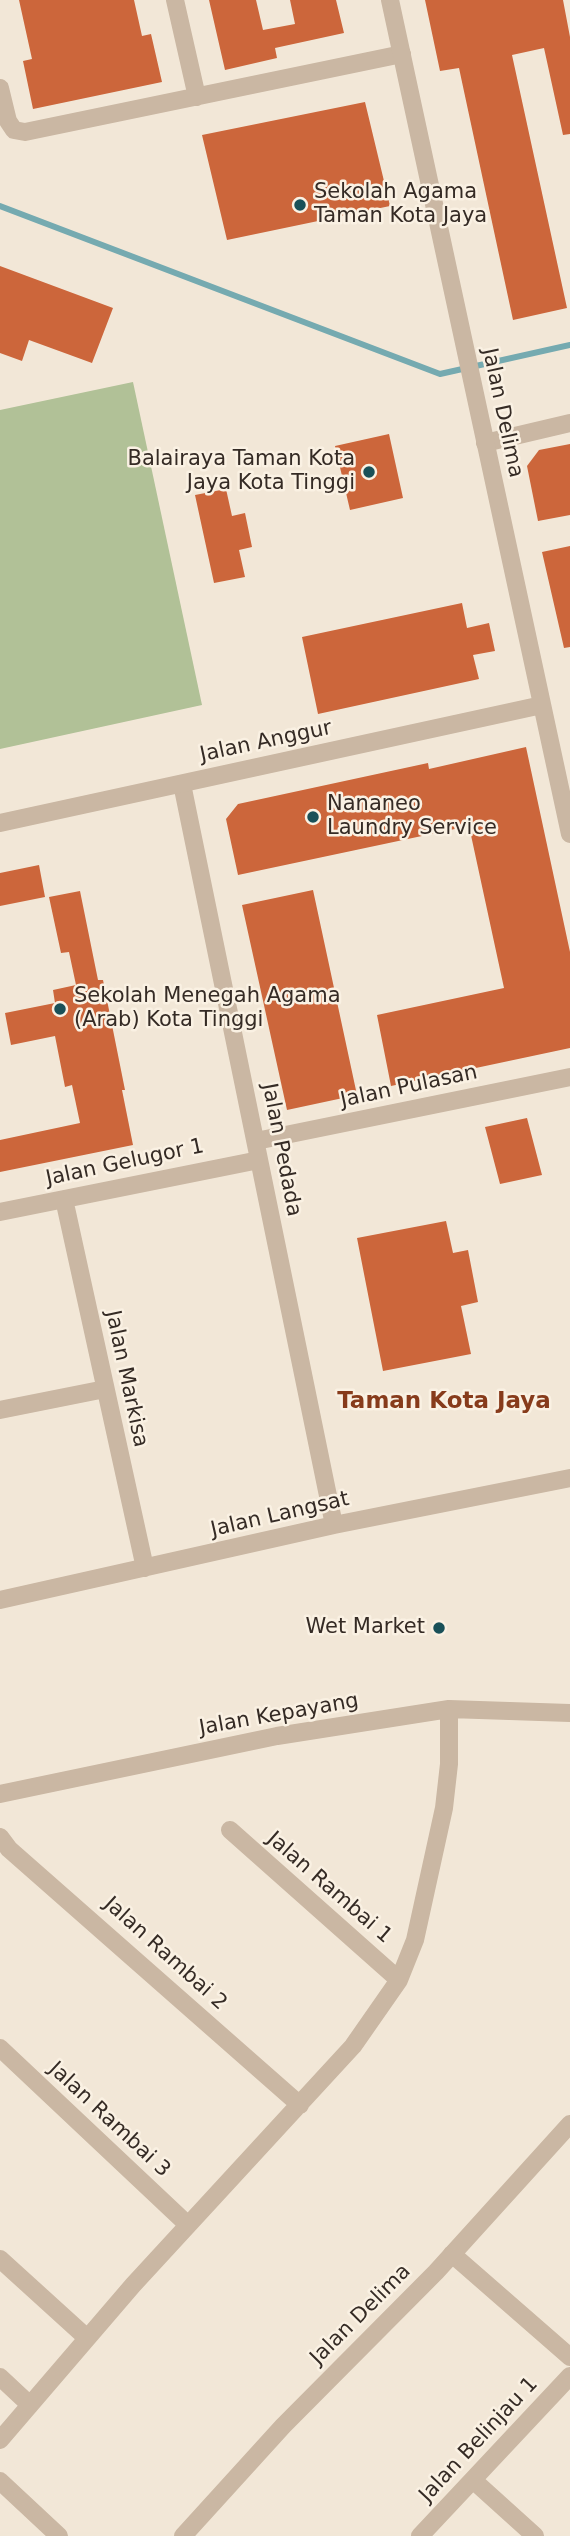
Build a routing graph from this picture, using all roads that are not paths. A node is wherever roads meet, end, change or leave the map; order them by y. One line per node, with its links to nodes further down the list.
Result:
1 (175, 0): 5 (street)
2 (390, 0): 3 (street, Jalan Delima)
3 (402, 54): 5 (street); 7 (street, Jalan Delima)
4 (0, 88): 5 (street)
5 (197, 97)
6 (570, 423): 7 (street)
7 (485, 443): 8 (street, Jalan Delima)
8 (542, 705): 9 (street, Jalan Delima); 10 (street, Jalan Anggur)
9 (564, 776): 12 (street, Jalan Delima)
10 (182, 783): 11 (street, Jalan Anggur); 14 (street, Jalan Pedada)
11 (0, 823)
12 (570, 834)
13 (570, 1077): 14 (street, Jalan Pulasan)
14 (256, 1141): 15 (street, Jalan Pedada)
15 (259, 1160): 16 (street, Jalan Gelugor 1); 21 (street, Jalan Pedada)
16 (64, 1199): 17 (street, Jalan Gelugor 1); 18 (street, Jalan Markisa)
17 (0, 1212)
18 (105, 1389): 19 (street); 22 (street, Jalan Markisa)
19 (0, 1410)
20 (570, 1478): 21 (street, Jalan Langsat)
21 (334, 1525): 22 (street, Jalan Langsat)
22 (145, 1569): 23 (street, Jalan Langsat)
23 (0, 1600)
24 (449, 1709): 25 (street, Jalan Kepayang); 26 (street, Jalan Kepayang); 29 (street)
25 (570, 1713)
26 (0, 1794)
27 (229, 1830): 29 (street, Jalan Rambai 1)
28 (0, 1837): 31 (street, Jalan Rambai 2)
29 (399, 1980): 31 (street)
30 (0, 2048): 33 (street, Jalan Rambai 3)
31 (300, 2105): 33 (street)
32 (570, 2124): 34 (street, Jalan Delima)
33 (188, 2225): 36 (street)
34 (452, 2254): 37 (street); 45 (street, Jalan Delima)
35 (0, 2259): 36 (street)
36 (87, 2339): 40 (street)
37 (570, 2357)
38 (0, 2376): 40 (street)
39 (570, 2376): 42 (street, Jalan Belinjau 1)
40 (30, 2405): 41 (street)
41 (0, 2440)
42 (473, 2480): 46 (street, Jalan Belinjau 1); 47 (street)
43 (0, 2482): 44 (street)
44 (59, 2536)
45 (183, 2536)
46 (420, 2536)
47 (535, 2536)

